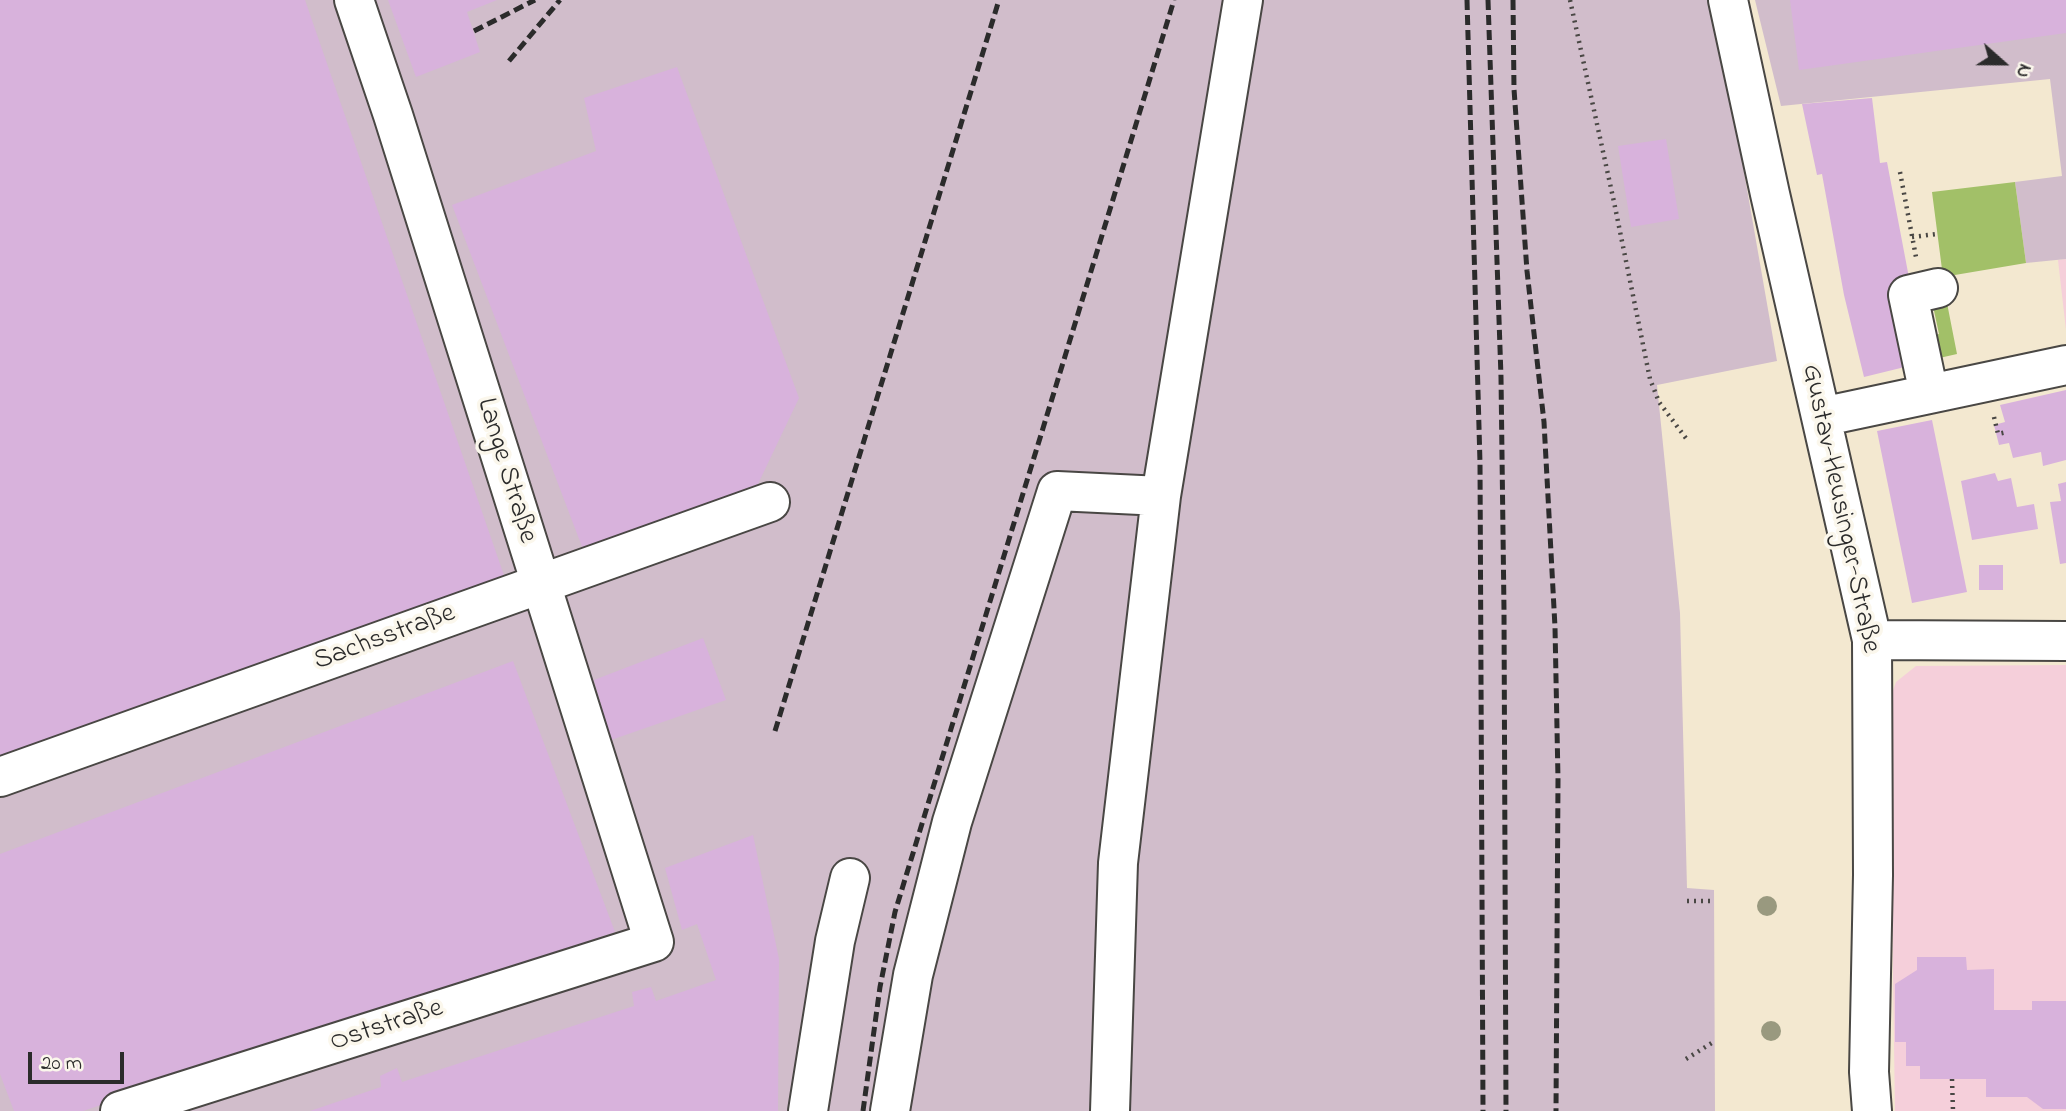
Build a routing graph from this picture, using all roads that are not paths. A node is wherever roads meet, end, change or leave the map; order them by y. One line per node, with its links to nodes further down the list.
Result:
1 (354, 0): 10 (street, Lange Straße)
2 (1243, 0): 8 (street)
3 (1728, 0): 7 (street, Gustav-Heusinger-Straße)
4 (1928, 276): 6 (street)
5 (2066, 365): 6 (street)
6 (1929, 394): 7 (street)
7 (1821, 417): 11 (street, Gustav-Heusinger-Straße)
8 (1161, 496): 18 (street); 19 (street)
9 (770, 502): 10 (street, Sachsstraße)
10 (541, 584): 13 (street, Sachsstraße); 15 (street, Lange Straße)
11 (1872, 640): 12 (street); 20 (street, Gustav-Heusinger-Straße)
12 (2066, 641)
13 (0, 777)
14 (850, 878): 17 (street)
15 (654, 942): 16 (street, Oststraße)
16 (120, 1111)
17 (808, 1111)
18 (890, 1111)
19 (1110, 1111)
20 (1872, 1111)

